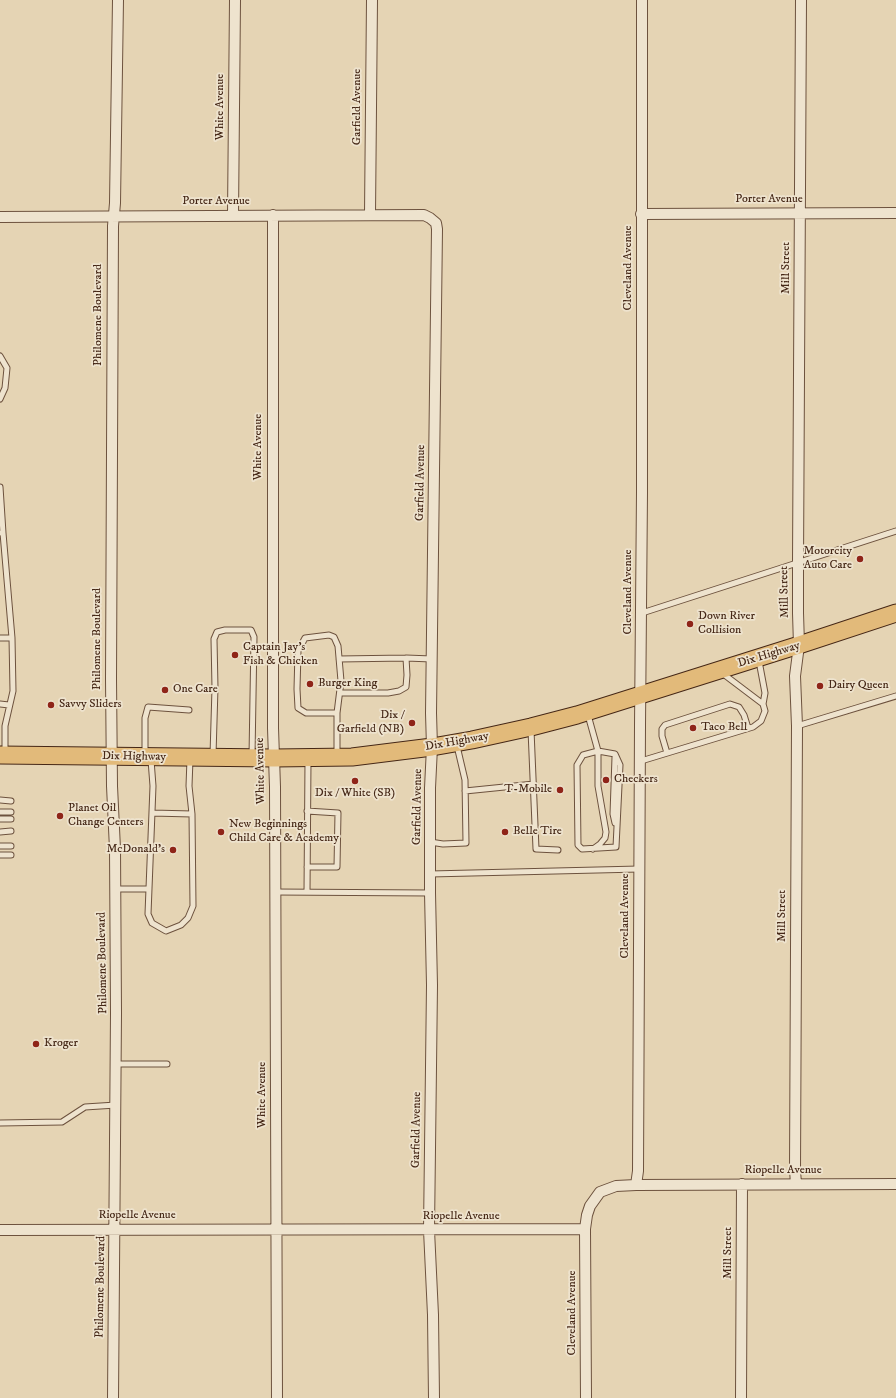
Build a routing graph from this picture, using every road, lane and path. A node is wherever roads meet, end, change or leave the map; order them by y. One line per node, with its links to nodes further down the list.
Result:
1 (118, 0): 12 (street, Philomene Boulevard)
2 (235, 0): 10 (street, White Avenue)
3 (372, 0): 8 (street, Garfield Avenue)
4 (642, 0): 9 (street, Cleveland Avenue)
5 (801, 0): 7 (street, Mill Street)
6 (896, 212): 7 (street, Porter Avenue)
7 (800, 213): 9 (street, Porter Avenue); 20 (street, Mill Street)
8 (370, 214): 11 (street, Porter Avenue); 14 (street, Porter Avenue)
9 (641, 214): 21 (street, Cleveland Avenue)
10 (233, 215): 11 (street, Porter Avenue); 12 (street, Porter Avenue)
11 (273, 215): 54 (street, White Avenue)
12 (114, 216): 13 (street, Porter Avenue); 48 (street, Philomene Boulevard)
13 (0, 217)
14 (430, 218): 29 (street, Garfield Avenue)
15 (0, 356): 16 (lane)
16 (0, 399)
17 (0, 487): 19 (lane)
18 (896, 531): 20 (lane)
19 (1, 533): 24 (lane)
20 (798, 562): 21 (lane); 25 (street, Mill Street)
21 (642, 613): 32 (street, Cleveland Avenue)
22 (896, 613): 25 (main road, Dix Highway)
23 (0, 638): 24 (lane)
24 (12, 638): 36 (lane)
25 (799, 645): 27 (main road, Dix Highway); 40 (street, Mill Street)
26 (406, 658): 28 (lane); 29 (lane); 31 (lane)
27 (758, 658): 30 (main road, Dix Highway); 35 (lane)
28 (339, 659): 31 (lane); 39 (lane)
29 (432, 660): 44 (street, Garfield Avenue)
30 (718, 670): 32 (main road, Dix Highway); 35 (lane)
31 (340, 693): 39 (lane)
32 (641, 695): 38 (main road, Dix Highway); 56 (street, Cleveland Avenue)
33 (896, 696): 40 (lane)
34 (0, 704): 36 (lane)
35 (763, 704): 42 (lane)
36 (9, 705): 47 (lane)
37 (189, 710): 49 (lane)
38 (587, 712): 41 (main road, Dix Highway); 45 (lane)
39 (337, 714): 50 (lane)
40 (797, 726): 90 (street, Mill Street)
41 (531, 727): 43 (main road, Dix Highway); 57 (lane)
42 (748, 728): 46 (lane); 46 (lane)
43 (457, 743): 44 (main road, Dix Highway); 58 (lane)
44 (432, 747): 50 (main road, Dix Highway); 70 (street, Garfield Avenue)
45 (598, 751): 73 (lane); 73 (lane); 73 (lane)
46 (667, 753): 56 (lane)
47 (3, 755): 48 (main road, Dix Highway)
48 (111, 756): 49 (main road, Dix Highway); 80 (street, Philomene Boulevard)
49 (148, 757): 51 (main road, Dix Highway); 64 (lane)
50 (336, 757): 55 (main road, Dix Highway)
51 (190, 758): 52 (main road, Dix Highway); 65 (lane)
52 (213, 758): 53 (main road, Dix Highway); 53 (lane)
53 (252, 758): 54 (main road, Dix Highway)
54 (274, 758): 55 (main road, Dix Highway); 82 (street, White Avenue)
55 (308, 758): 61 (lane)
56 (641, 761): 78 (street, Cleveland Avenue)
57 (534, 784): 58 (lane); 74 (lane)
58 (465, 791): 70 (lane)
59 (0, 800): 60 (lane)
60 (11, 801)
61 (307, 810): 77 (lane); 77 (lane)
62 (0, 812): 63 (lane)
63 (11, 812)
64 (152, 813): 65 (lane); 81 (lane)
65 (192, 814): 81 (lane)
66 (0, 819): 67 (lane)
67 (12, 819)
68 (11, 831): 69 (lane)
69 (0, 832)
70 (430, 842): 79 (street, Garfield Avenue)
71 (0, 846): 72 (lane)
72 (11, 846)
73 (592, 849)
74 (558, 850)
75 (0, 855): 76 (lane)
76 (11, 855)
77 (307, 867): 83 (lane)
78 (639, 869): 79 (lane); 92 (street, Cleveland Avenue)
79 (430, 874): 84 (street, Garfield Avenue)
80 (115, 889): 81 (lane); 85 (street, Philomene Boulevard)
81 (148, 890)
82 (275, 892): 83 (lane); 96 (street, White Avenue)
83 (307, 892): 84 (lane)
84 (430, 893): 97 (street, Garfield Avenue)
85 (116, 1064): 86 (lane); 87 (street, Philomene Boulevard)
86 (167, 1064)
87 (116, 1105): 88 (lane); 95 (street, Philomene Boulevard)
88 (0, 1123)
89 (742, 1184): 90 (street, Riopelle Avenue); 92 (street, Riopelle Avenue); 102 (street, Mill Street)
90 (796, 1184): 91 (street, Riopelle Avenue)
91 (896, 1184)
92 (636, 1185): 93 (street, Riopelle Avenue)
93 (585, 1229): 97 (street, Riopelle Avenue); 101 (street, Cleveland Avenue)
94 (0, 1230): 95 (street, Riopelle Avenue)
95 (115, 1230): 96 (street, Riopelle Avenue); 98 (street, Philomene Boulevard)
96 (277, 1230): 97 (street, Riopelle Avenue); 99 (street, White Avenue)
97 (429, 1230): 100 (street, Garfield Avenue)
98 (113, 1398)
99 (277, 1398)
100 (434, 1398)
101 (586, 1398)
102 (741, 1398)

